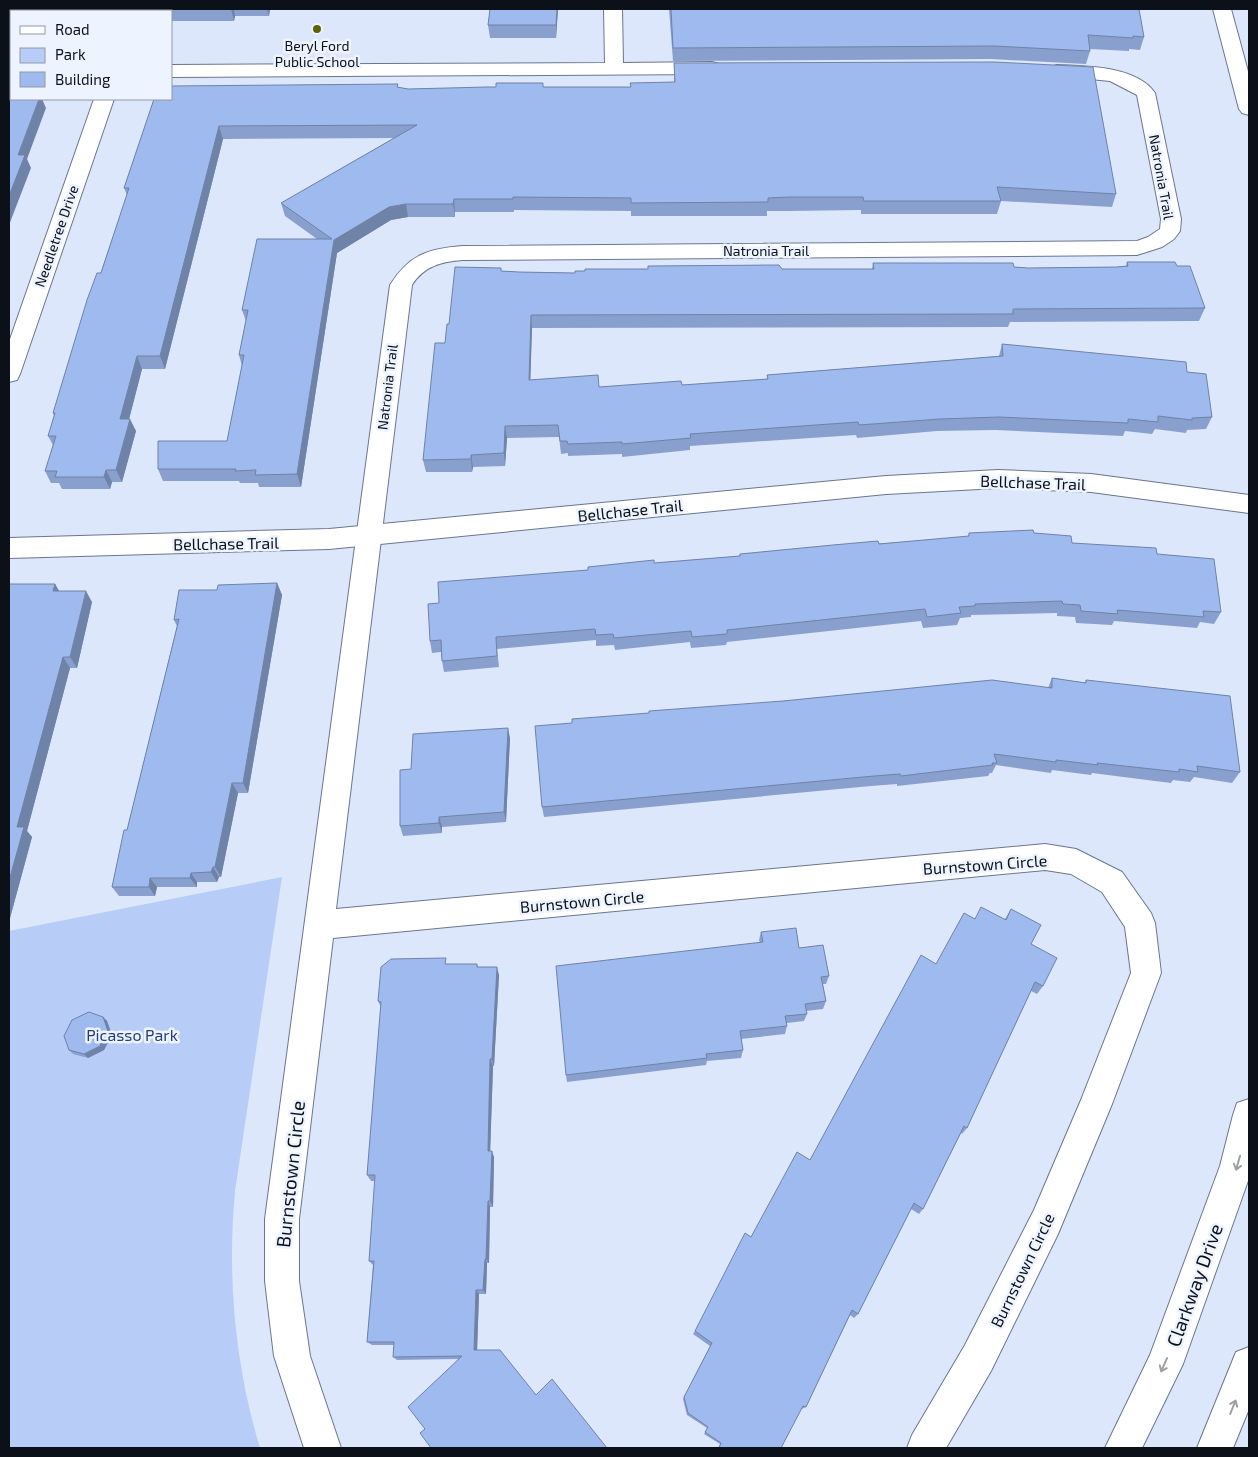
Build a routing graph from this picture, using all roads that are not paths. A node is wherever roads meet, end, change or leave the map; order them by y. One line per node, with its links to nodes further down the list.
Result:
1 (613, 9): 3 (street)
2 (1222, 9): 8 (street)
3 (614, 68): 4 (street); 6 (street)
4 (733, 68)
5 (1040, 70): 11 (street, Natronia Trail)
6 (172, 71)
7 (104, 100): 9 (street, Needletree Drive)
8 (1249, 109)
9 (9, 374)
10 (1249, 504): 11 (street, Bellchase Trail)
11 (368, 536): 12 (street, Bellchase Trail); 13 (street, Burnstown Circle)
12 (9, 548)
13 (320, 925): 16 (street, Burnstown Circle); 17 (street, Burnstown Circle)
14 (1249, 1115): 18 (street, Clarkway Drive, one-way to 18)
15 (1249, 1365): 19 (street, one-way to 15)
16 (322, 1448)
17 (925, 1448)
18 (1123, 1448)
19 (1216, 1448)

